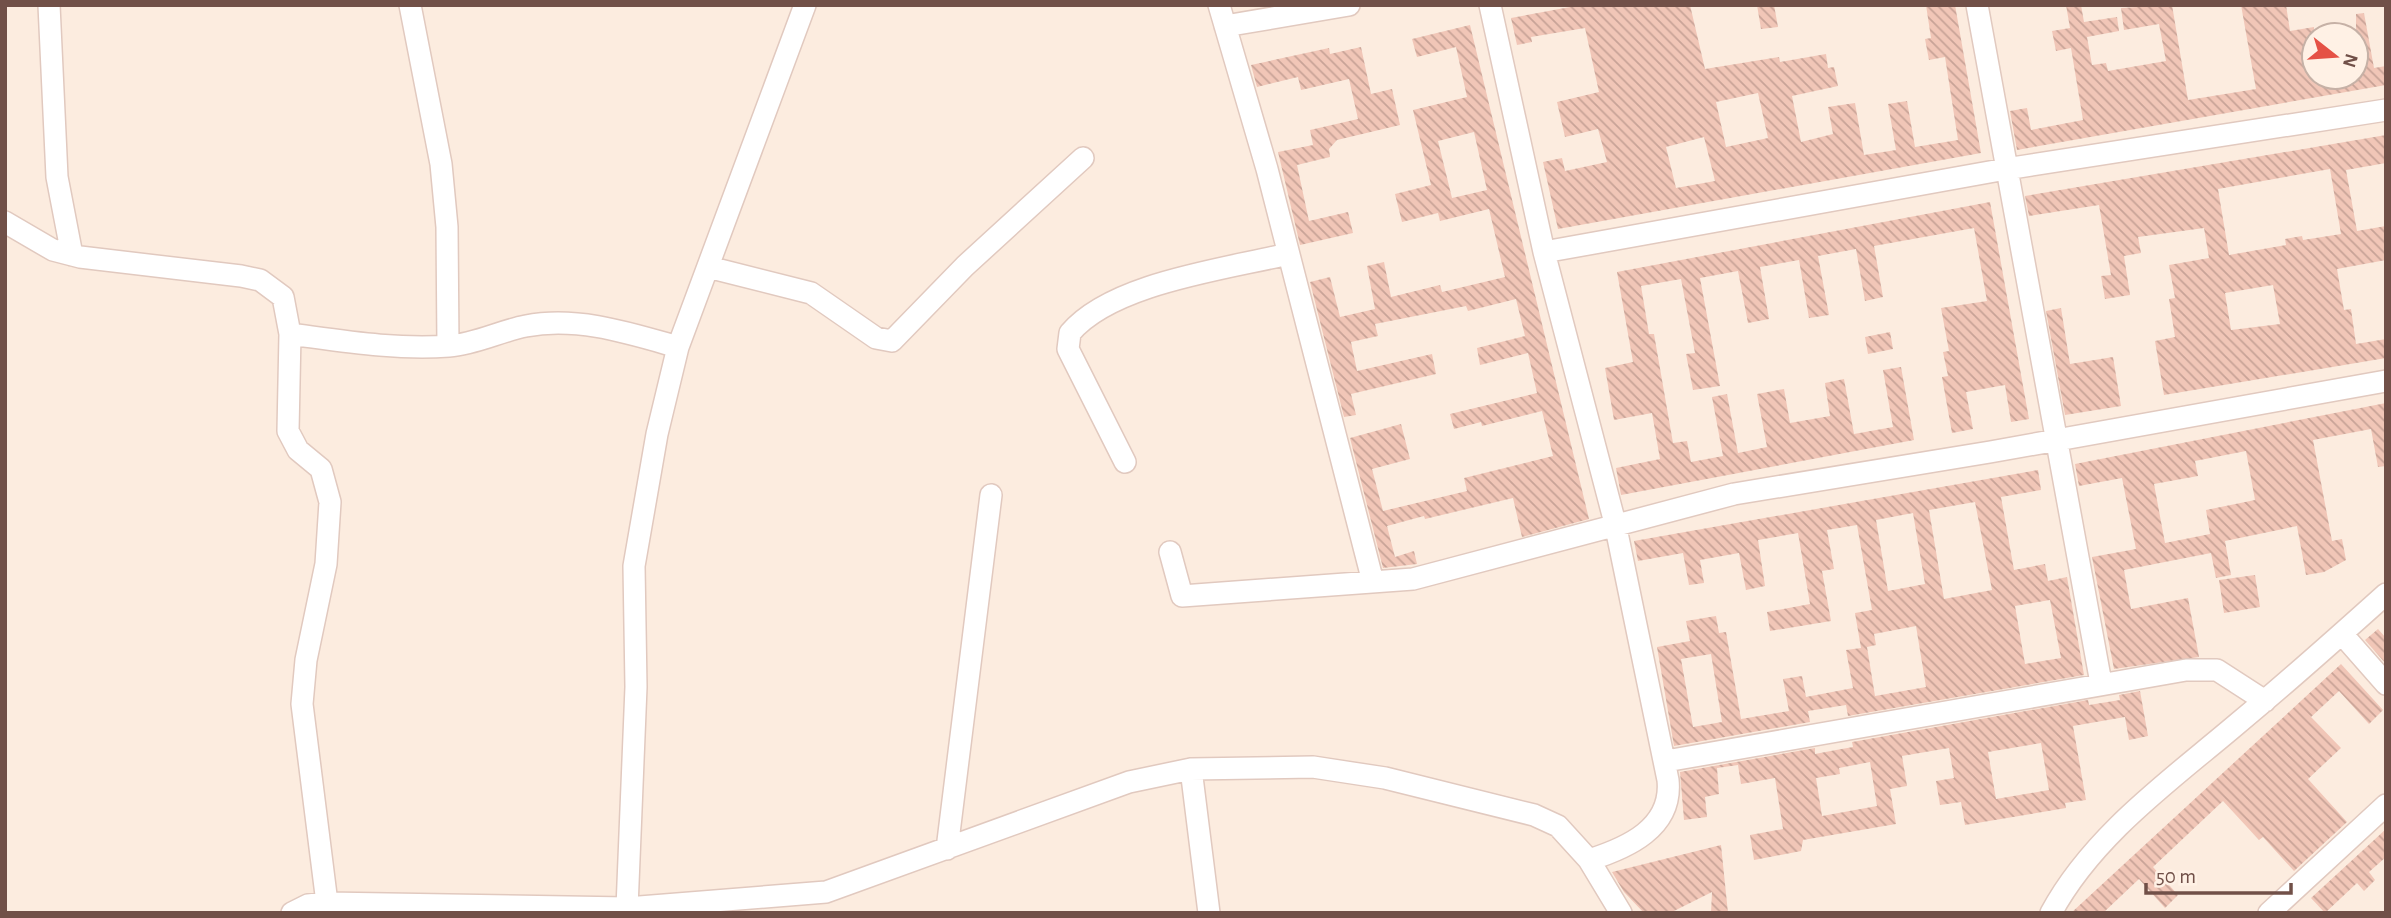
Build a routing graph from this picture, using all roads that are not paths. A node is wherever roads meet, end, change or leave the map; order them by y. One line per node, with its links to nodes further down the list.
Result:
1 (49, 5): 15 (street)
2 (410, 5): 18 (street)
3 (805, 5): 16 (street)
4 (1219, 5): 8 (street)
5 (1349, 5): 8 (street)
6 (1490, 5): 13 (street)
7 (1976, 5): 11 (street)
8 (1225, 26): 14 (street)
9 (2386, 110): 11 (street)
10 (1083, 158): 16 (street)
11 (2006, 169): 13 (street); 21 (street)
12 (5, 222): 15 (street)
13 (1544, 252): 24 (street)
14 (1288, 254): 22 (street); 26 (street)
15 (72, 255): 17 (street)
16 (708, 267): 19 (street)
17 (290, 334): 18 (street); 37 (street)
18 (448, 346): 19 (street)
19 (678, 347): 39 (street)
20 (2386, 381): 21 (street)
21 (2055, 441): 24 (street); 29 (street)
22 (1125, 462)
23 (991, 495): 35 (street)
24 (1615, 523): 26 (street); 32 (street)
25 (1170, 552): 26 (street)
26 (1373, 582)
27 (2386, 594): 28 (street)
28 (2342, 634): 30 (street); 31 (street)
29 (2101, 683): 31 (street); 32 (street)
30 (2386, 684)
31 (2265, 701): 43 (street)
32 (1666, 761): 36 (street)
33 (1191, 769): 35 (street); 36 (street); 41 (street)
34 (2386, 805): 44 (street)
35 (947, 849): 38 (street)
36 (1589, 860): 42 (street)
37 (327, 903): 39 (street); 40 (street)
38 (828, 903): 39 (street)
39 (628, 908)
40 (292, 913)
41 (1209, 913)
42 (1621, 913)
43 (2051, 913)
44 (2269, 913)

